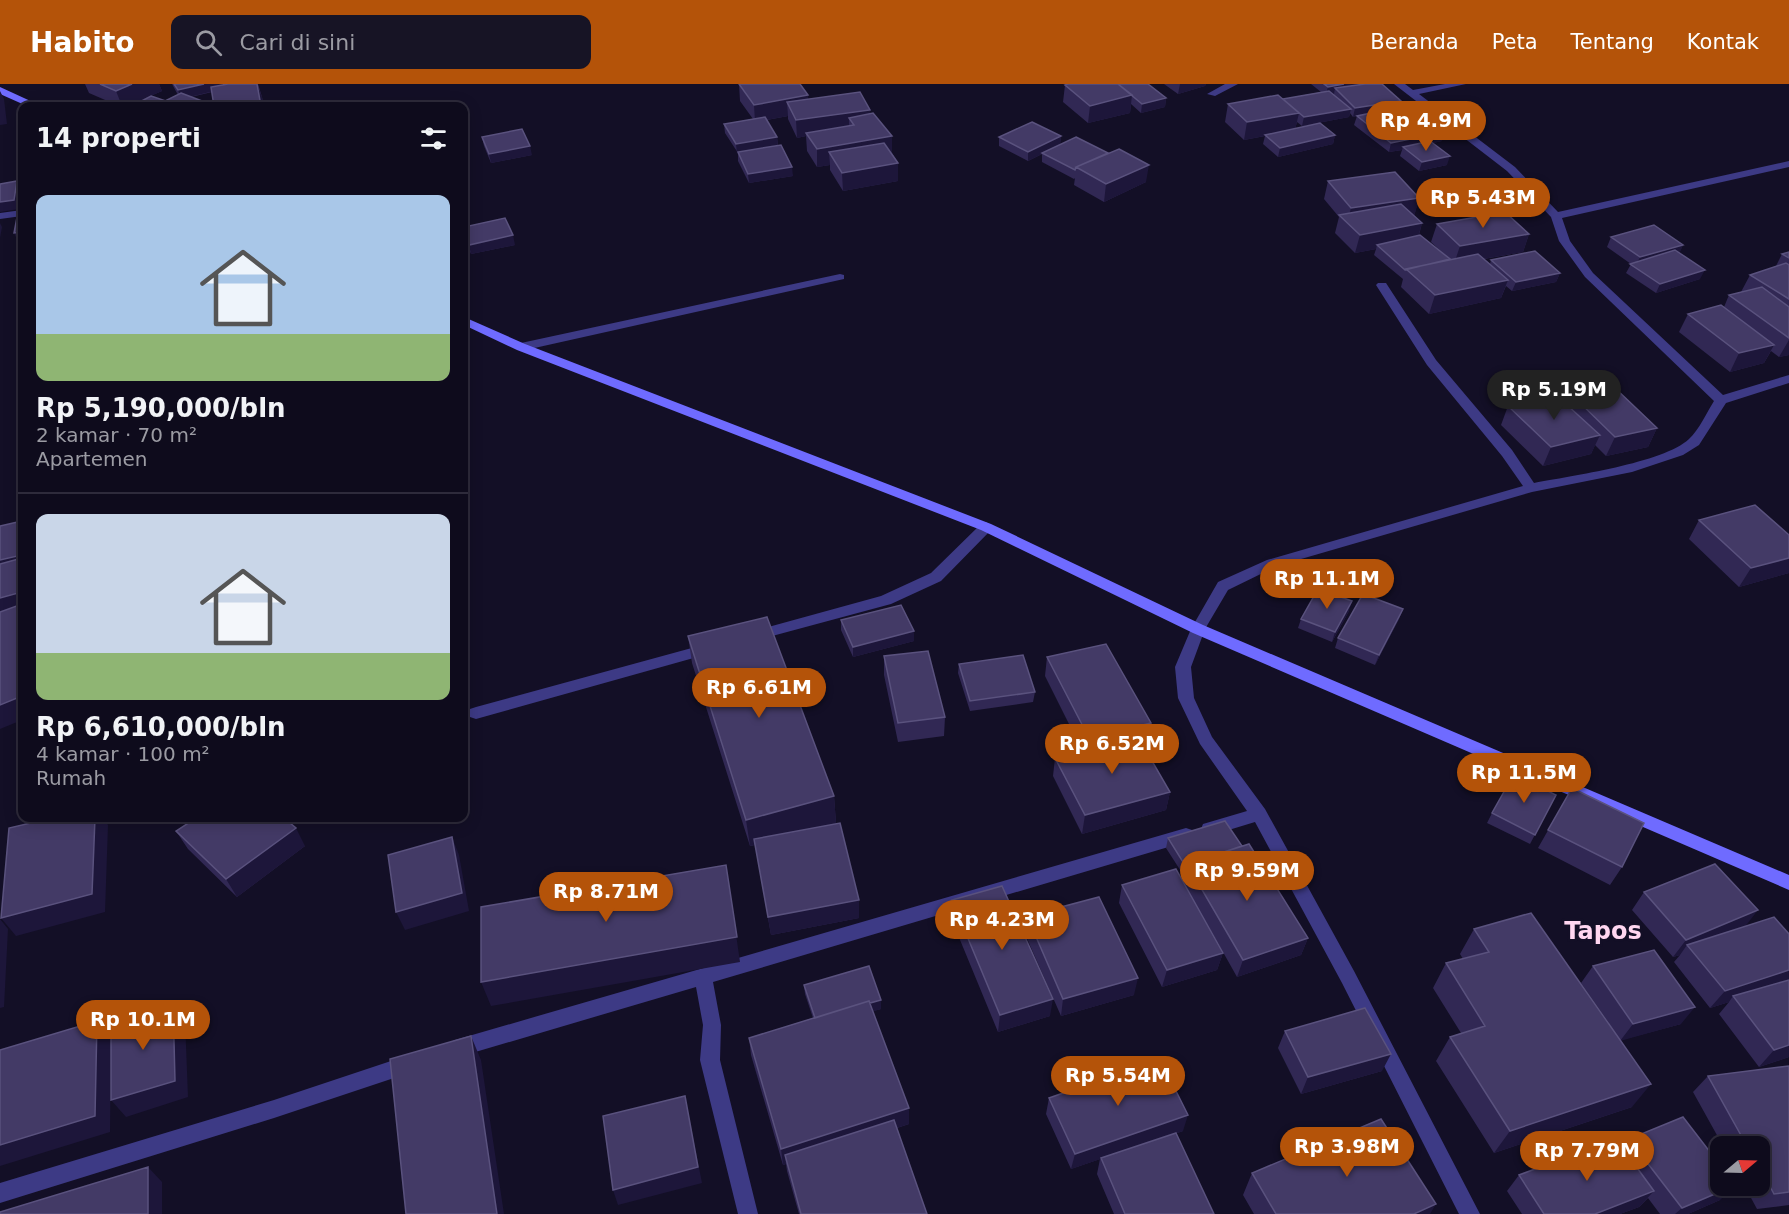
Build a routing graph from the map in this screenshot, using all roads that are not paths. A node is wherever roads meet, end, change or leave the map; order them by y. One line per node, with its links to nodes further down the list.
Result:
1 (1233, 84): 6 (street)
2 (1399, 84): 5 (street)
3 (1461, 84): 5 (street)
4 (0, 90): 7 (street)
5 (1411, 93): 11 (street)
6 (1212, 94)
7 (26, 102)
8 (1789, 164): 11 (street)
9 (18, 214): 10 (street)
10 (0, 216)
11 (1556, 216): 17 (street)
12 (840, 277): 15 (street)
13 (1382, 285): 18 (street)
14 (468, 323): 15 (street)
15 (521, 347): 19 (street)
16 (1789, 379): 17 (street)
17 (1722, 400): 18 (street)
18 (1531, 488): 20 (street)
19 (986, 527): 20 (street); 21 (street)
20 (1198, 629): 22 (street); 23 (street)
21 (476, 713)
22 (1259, 814): 24 (street); 27 (street)
23 (1789, 883)
24 (703, 977): 25 (street); 26 (street)
25 (0, 1193)
26 (748, 1214)
27 (1470, 1214)

